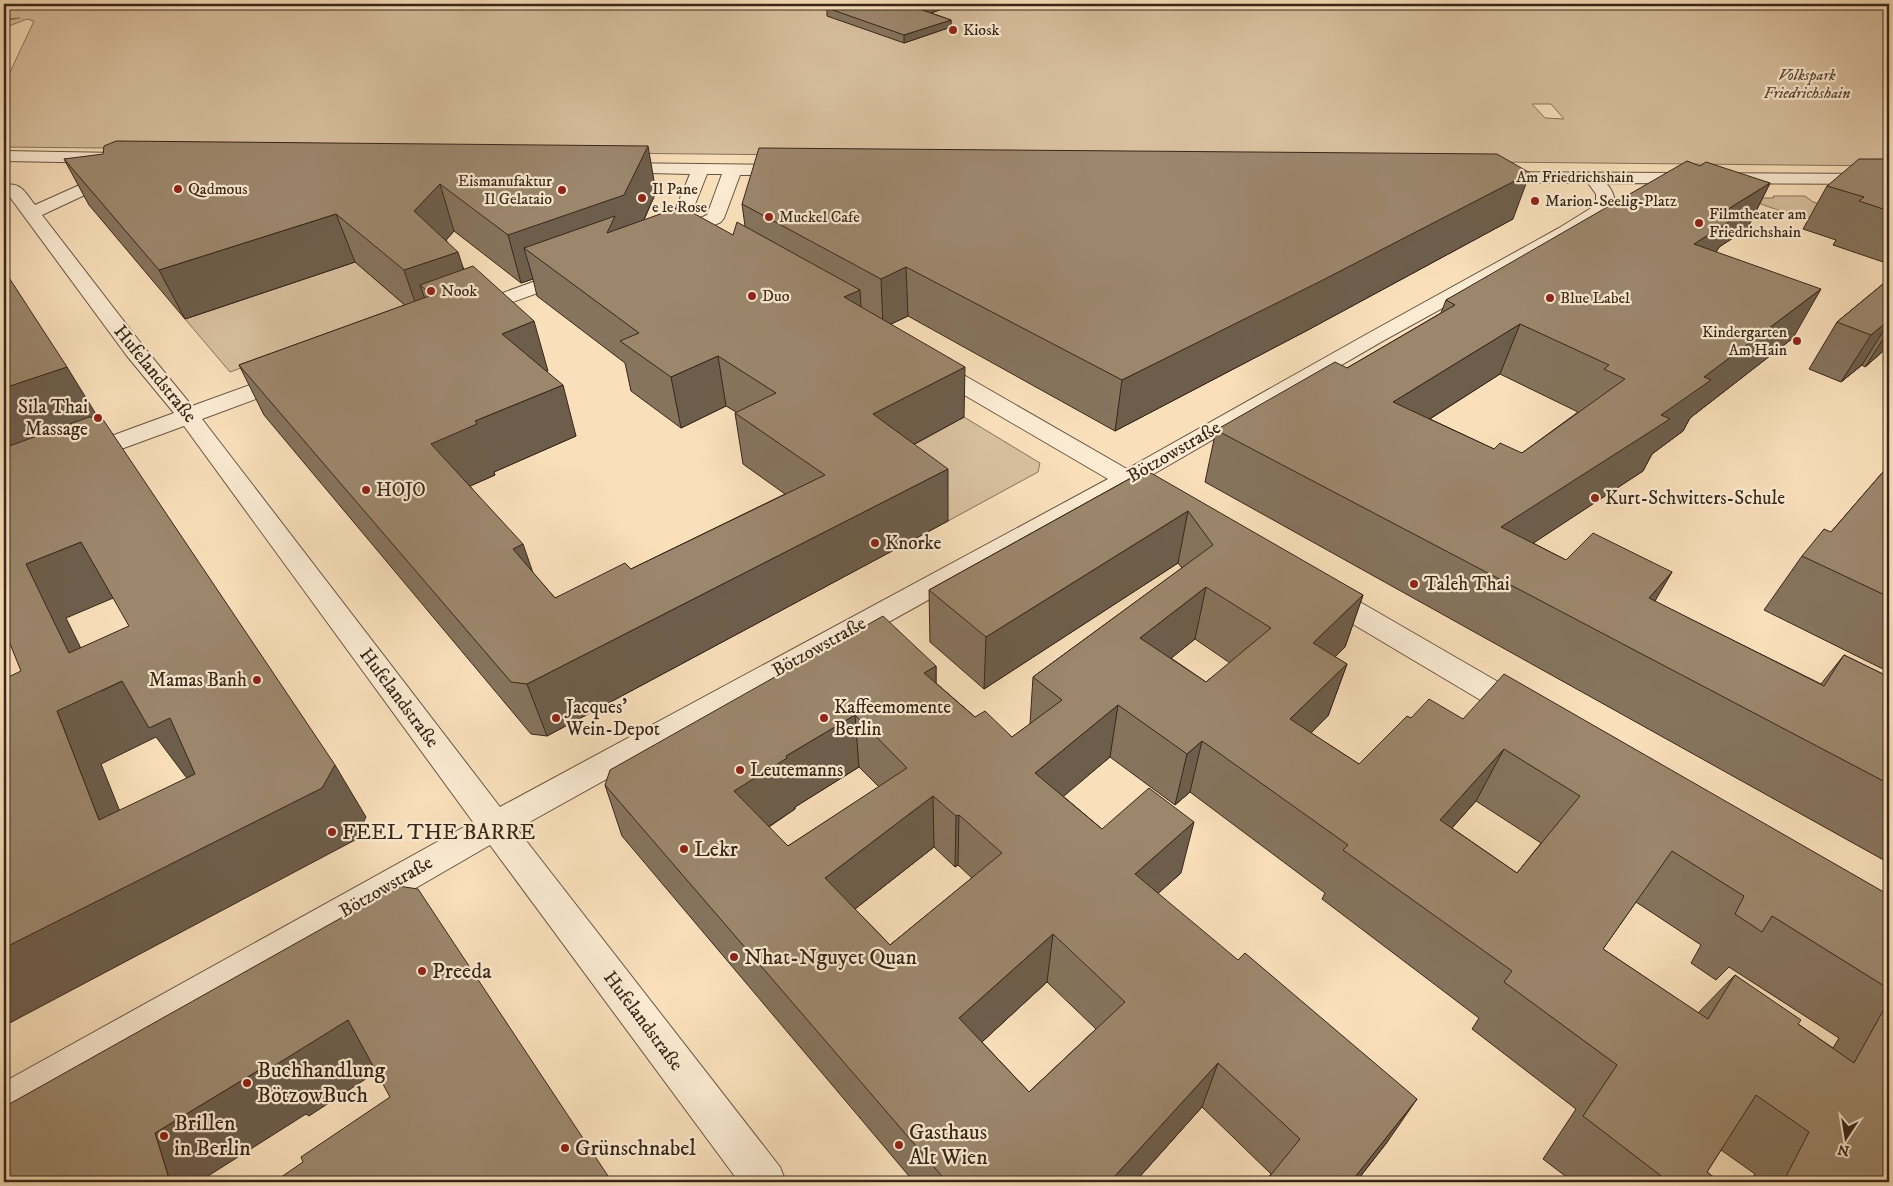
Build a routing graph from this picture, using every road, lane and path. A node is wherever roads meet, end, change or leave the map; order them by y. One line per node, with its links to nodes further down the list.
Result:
1 (4, 156): 2 (street)
2 (130, 165): 3 (street); 12 (street)
3 (4, 166)
4 (595, 168): 5 (street)
5 (701, 169): 6 (street); 13 (street)
6 (733, 169): 7 (street); 13 (street)
7 (801, 170)
8 (1473, 176): 9 (street, Am Friedrichshain)
9 (1593, 178): 10 (street, Am Friedrichshain); 22 (street, Bötzowstraße)
10 (1889, 179)
11 (12, 189): 12 (street, Hufelandstraße)
12 (32, 214): 20 (street, Hufelandstraße)
13 (692, 229): 14 (street); 15 (street)
14 (667, 239)
15 (719, 245)
16 (590, 267): 17 (street)
17 (451, 319)
18 (913, 356): 22 (street)
19 (303, 373): 20 (street)
20 (189, 416): 21 (street); 26 (street, Hufelandstraße)
21 (57, 464)
22 (1127, 479): 23 (street); 26 (street, Bötzowstraße)
23 (1158, 497)
24 (1298, 579): 25 (street)
25 (1546, 724)
26 (494, 826): 27 (street, Bötzowstraße); 28 (street, Hufelandstraße)
27 (4, 1104)
28 (765, 1182)

